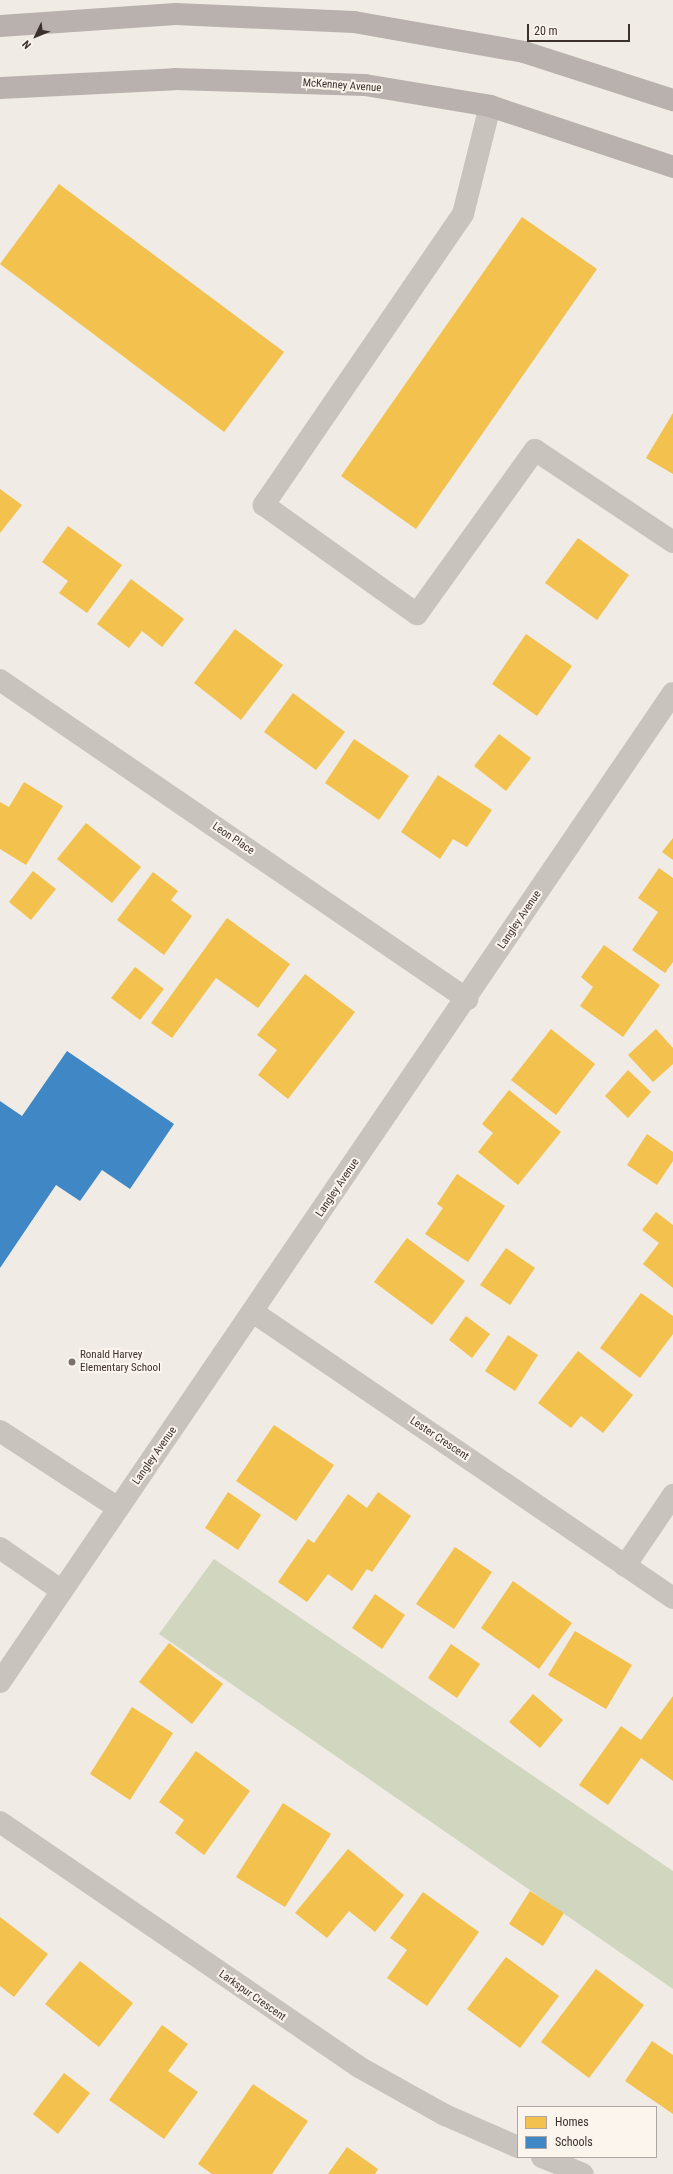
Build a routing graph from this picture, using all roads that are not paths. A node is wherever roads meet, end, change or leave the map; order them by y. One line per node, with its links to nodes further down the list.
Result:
1 (0, 26): 3 (main road)
2 (0, 88): 4 (main road, McKenney Avenue)
3 (673, 100)
4 (490, 106): 5 (main road, McKenney Avenue); 6 (street)
5 (673, 166)
6 (673, 542)
7 (0, 680): 9 (street, Leon Place)
8 (673, 693): 9 (street, Langley Avenue)
9 (467, 999): 10 (street, Langley Avenue)
10 (253, 1312): 13 (street, Langley Avenue); 15 (street, Lester Crescent)
11 (0, 1431): 13 (street)
12 (673, 1495): 15 (street)
13 (118, 1508): 16 (street, Langley Avenue)
14 (0, 1548): 16 (street)
15 (625, 1566): 17 (street, Lester Crescent)
16 (62, 1591): 18 (street, Langley Avenue)
17 (673, 1598)
18 (0, 1682)
19 (0, 1822): 20 (street, Larkspur Crescent)
20 (517, 2147)
21 (544, 2158): 22 (street)
22 (583, 2174)

